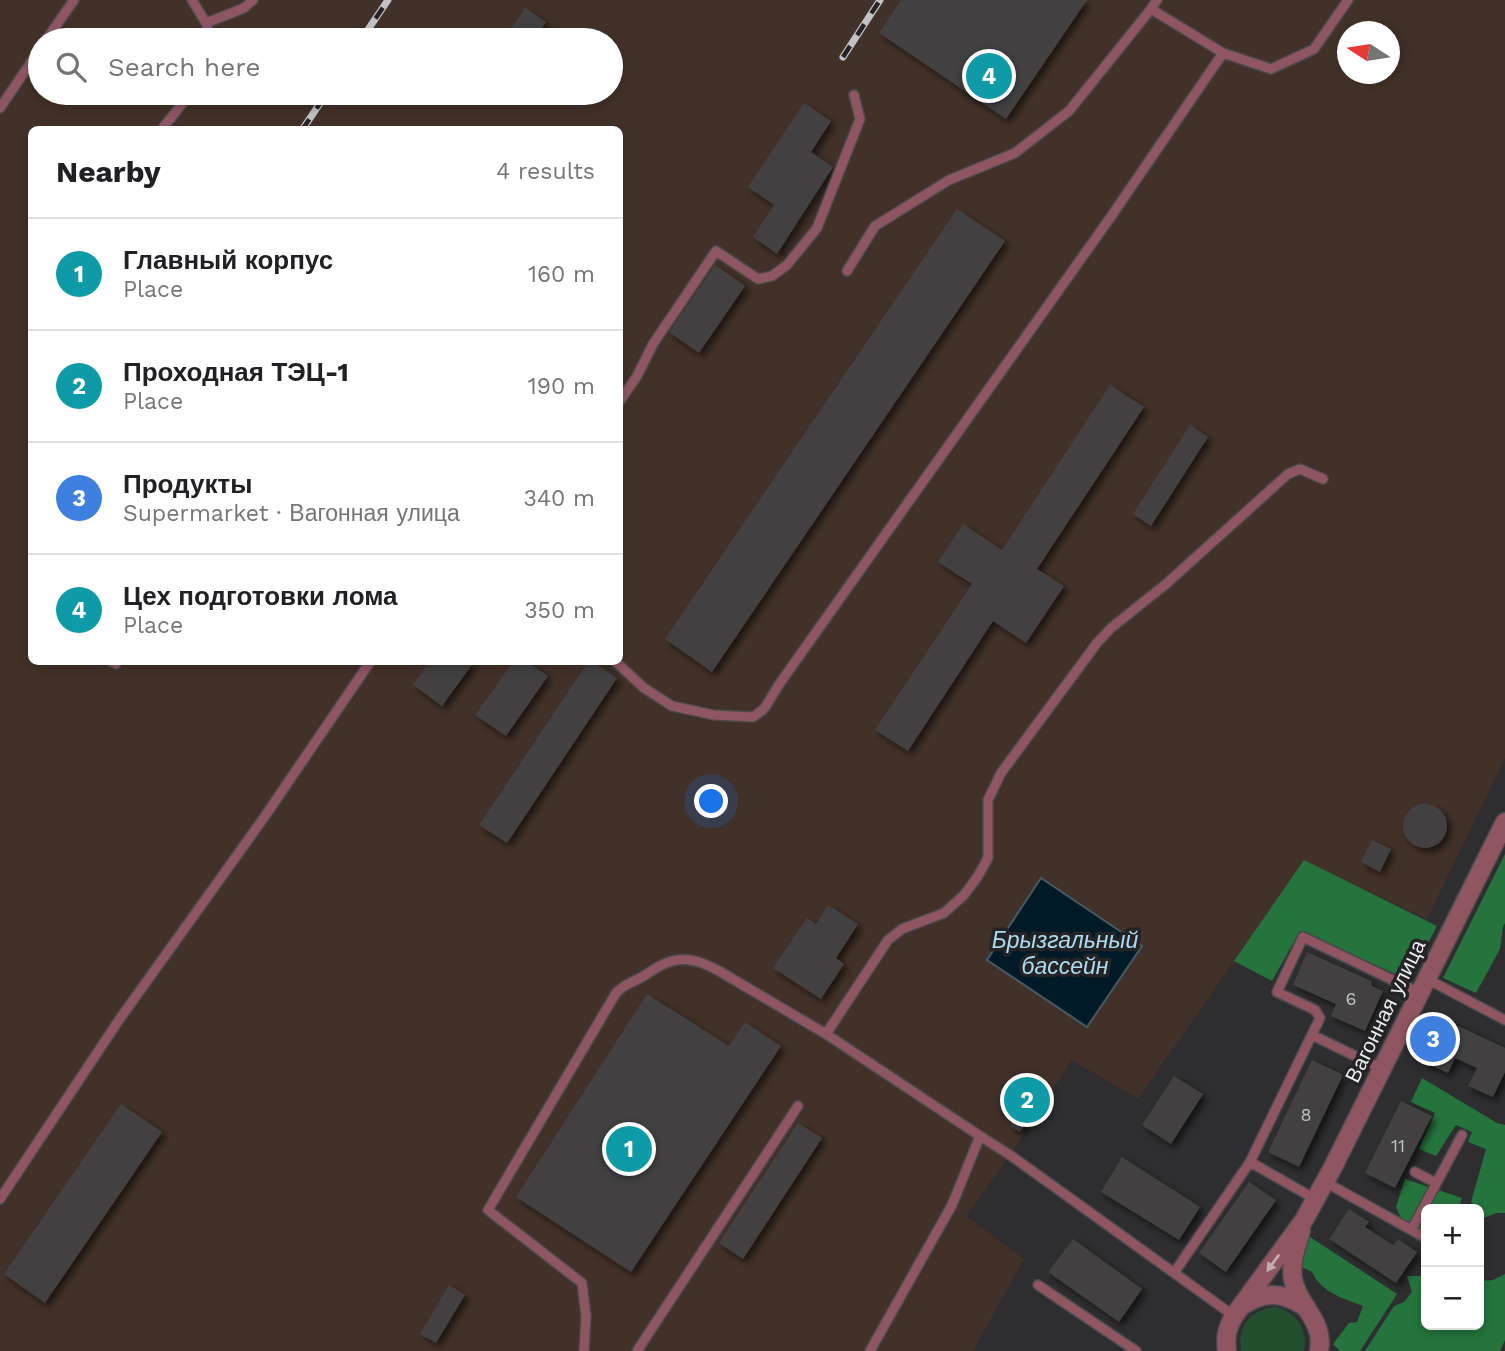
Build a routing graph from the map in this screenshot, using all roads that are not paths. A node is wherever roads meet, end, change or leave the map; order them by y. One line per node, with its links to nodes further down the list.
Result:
1 (74, 0): 8 (lane)
2 (192, 0): 7 (lane)
3 (253, 0): 7 (lane)
4 (1157, 0): 6 (lane)
5 (1348, 0): 10 (lane)
6 (1151, 9): 10 (lane); 16 (lane)
7 (206, 23): 9 (lane)
8 (54, 28)
9 (207, 28)
10 (1223, 54): 20 (lane)
11 (28, 67): 14 (lane)
12 (854, 95): 17 (lane)
13 (182, 105): 15 (lane)
14 (0, 108)
15 (165, 126)
16 (847, 271)
17 (623, 397)
18 (1323, 479): 24 (lane)
19 (367, 665): 34 (lane)
20 (619, 665)
21 (1505, 822): 22 (street, Вагонная улица)
22 (1424, 986): 23 (lane); 25 (lane); 26 (street, Вагонная улица)
23 (1505, 1020)
24 (826, 1034): 29 (lane); 44 (lane)
25 (1312, 1035): 26 (lane); 30 (lane)
26 (1382, 1069): 32 (street, Вагонная улица)
27 (798, 1105): 45 (lane)
28 (1462, 1135): 33 (lane)
29 (981, 1136): 39 (lane); 46 (lane)
30 (1250, 1162): 35 (lane); 39 (lane)
31 (1415, 1172): 33 (lane)
32 (1325, 1182): 35 (street, Вагонная улица); 37 (lane)
33 (1436, 1183): 37 (lane)
34 (0, 1199)
35 (1315, 1199): 36 (street, Вагонная улица)
36 (1304, 1220): 41 (street); 42 (street, one-way to 42)
37 (1412, 1230): 38 (lane)
38 (1421, 1235)
39 (1174, 1273): 42 (lane)
40 (1038, 1285): 47 (lane)
41 (1305, 1307): 42 (street); 48 (street)
42 (1238, 1311): 43 (street)
43 (1224, 1347)
44 (584, 1351)
45 (637, 1351)
46 (870, 1351)
47 (1136, 1351)
48 (1319, 1351)

